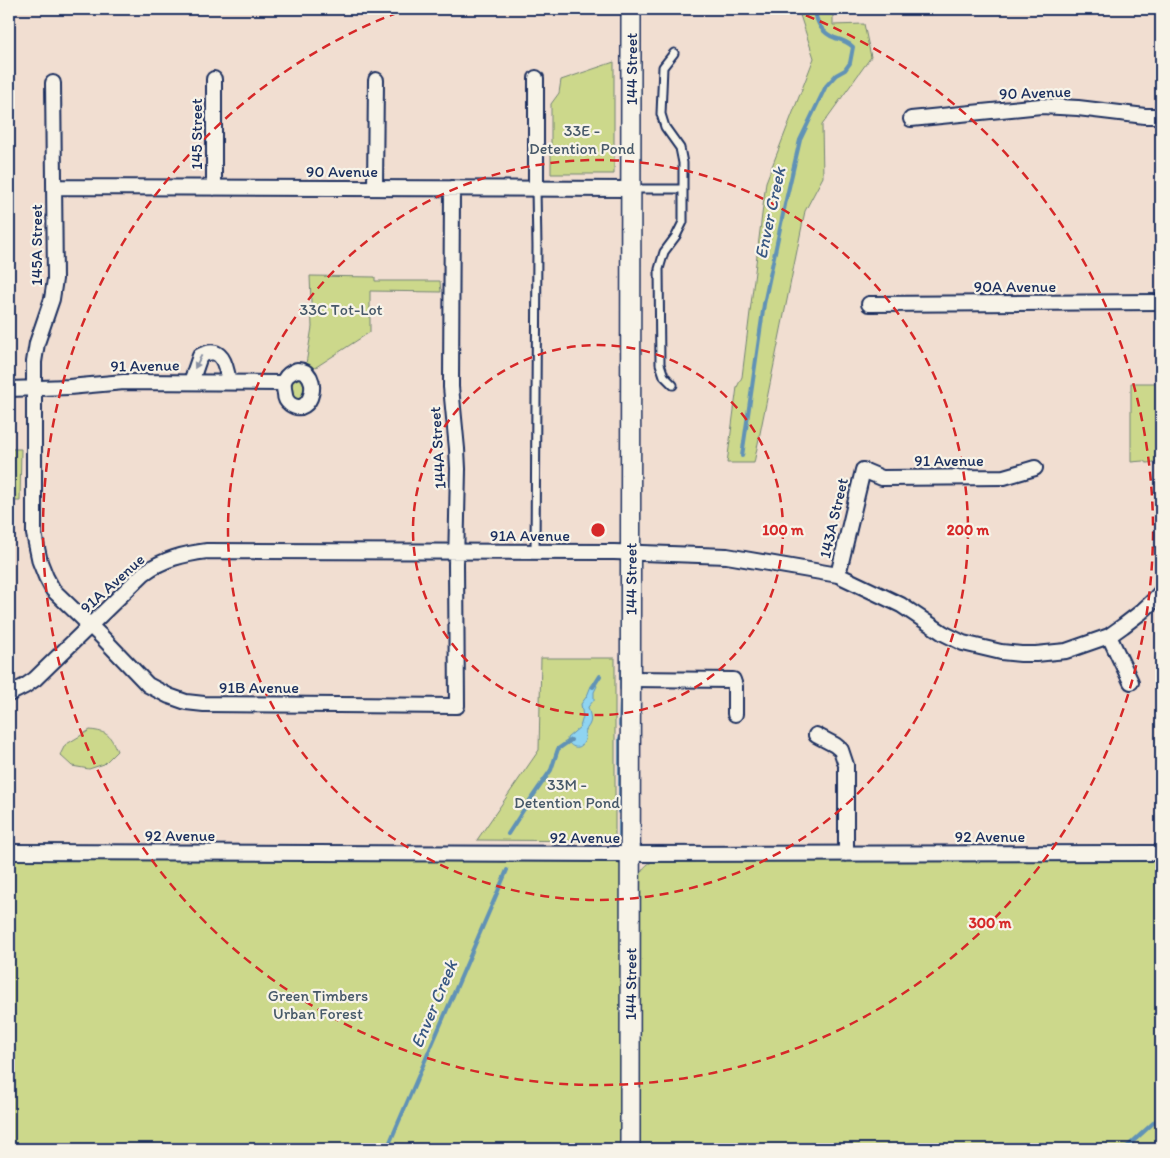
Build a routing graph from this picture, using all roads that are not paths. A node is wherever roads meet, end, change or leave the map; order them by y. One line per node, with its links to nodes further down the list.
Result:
1 (631, 9): 14 (main road, 144 Street)
2 (674, 53): 15 (lane)
3 (536, 78): 13 (street)
4 (214, 79): 10 (street, 145 Street)
5 (376, 80): 11 (street)
6 (53, 83): 9 (street, 145A Street)
7 (1161, 116): 8 (street, 90 Avenue)
8 (910, 119)
9 (54, 187): 10 (street, 90 Avenue); 23 (street, 145A Street)
10 (214, 188): 11 (street, 90 Avenue)
11 (375, 188): 12 (street, 90 Avenue)
12 (452, 188): 13 (street, 90 Avenue); 26 (street, 144A Street)
13 (536, 189): 14 (street, 90 Avenue); 27 (lane)
14 (631, 189): 15 (lane); 28 (main road, 144 Street)
15 (683, 189): 21 (lane)
16 (1161, 302): 17 (street, 90A Avenue)
17 (869, 304)
18 (191, 382): 19 (street, 91 Avenue); 19 (street, one-way to 18); 23 (street, 91 Avenue)
19 (230, 382): 20 (street, 91 Avenue)
20 (283, 383)
21 (673, 385)
22 (9, 389): 23 (street, 91 Avenue)
23 (34, 389): 31 (street, 145A Street)
24 (1036, 468): 25 (street, 91 Avenue)
25 (863, 470): 29 (street, 143A Street)
26 (456, 552): 27 (street, 91A Avenue); 31 (street, 91A Avenue); 36 (street, 144A Street)
27 (535, 552): 28 (street, 91A Avenue)
28 (630, 553): 29 (street, 91A Avenue); 33 (main road, 144 Street)
29 (838, 575): 32 (street, 91A Avenue)
30 (1161, 592): 32 (street, 91A Avenue)
31 (90, 626): 35 (street, 91A Avenue); 36 (street, 91B Avenue)
32 (1109, 636): 34 (street)
33 (630, 679): 37 (street); 41 (main road, 144 Street)
34 (1131, 682)
35 (9, 694)
36 (457, 706)
37 (735, 714)
38 (816, 735): 42 (street)
39 (9, 852): 41 (street, 92 Avenue)
40 (1161, 853): 42 (street, 92 Avenue)
41 (630, 854): 42 (street, 92 Avenue); 43 (main road, 144 Street)
42 (846, 854)
43 (630, 1149)

